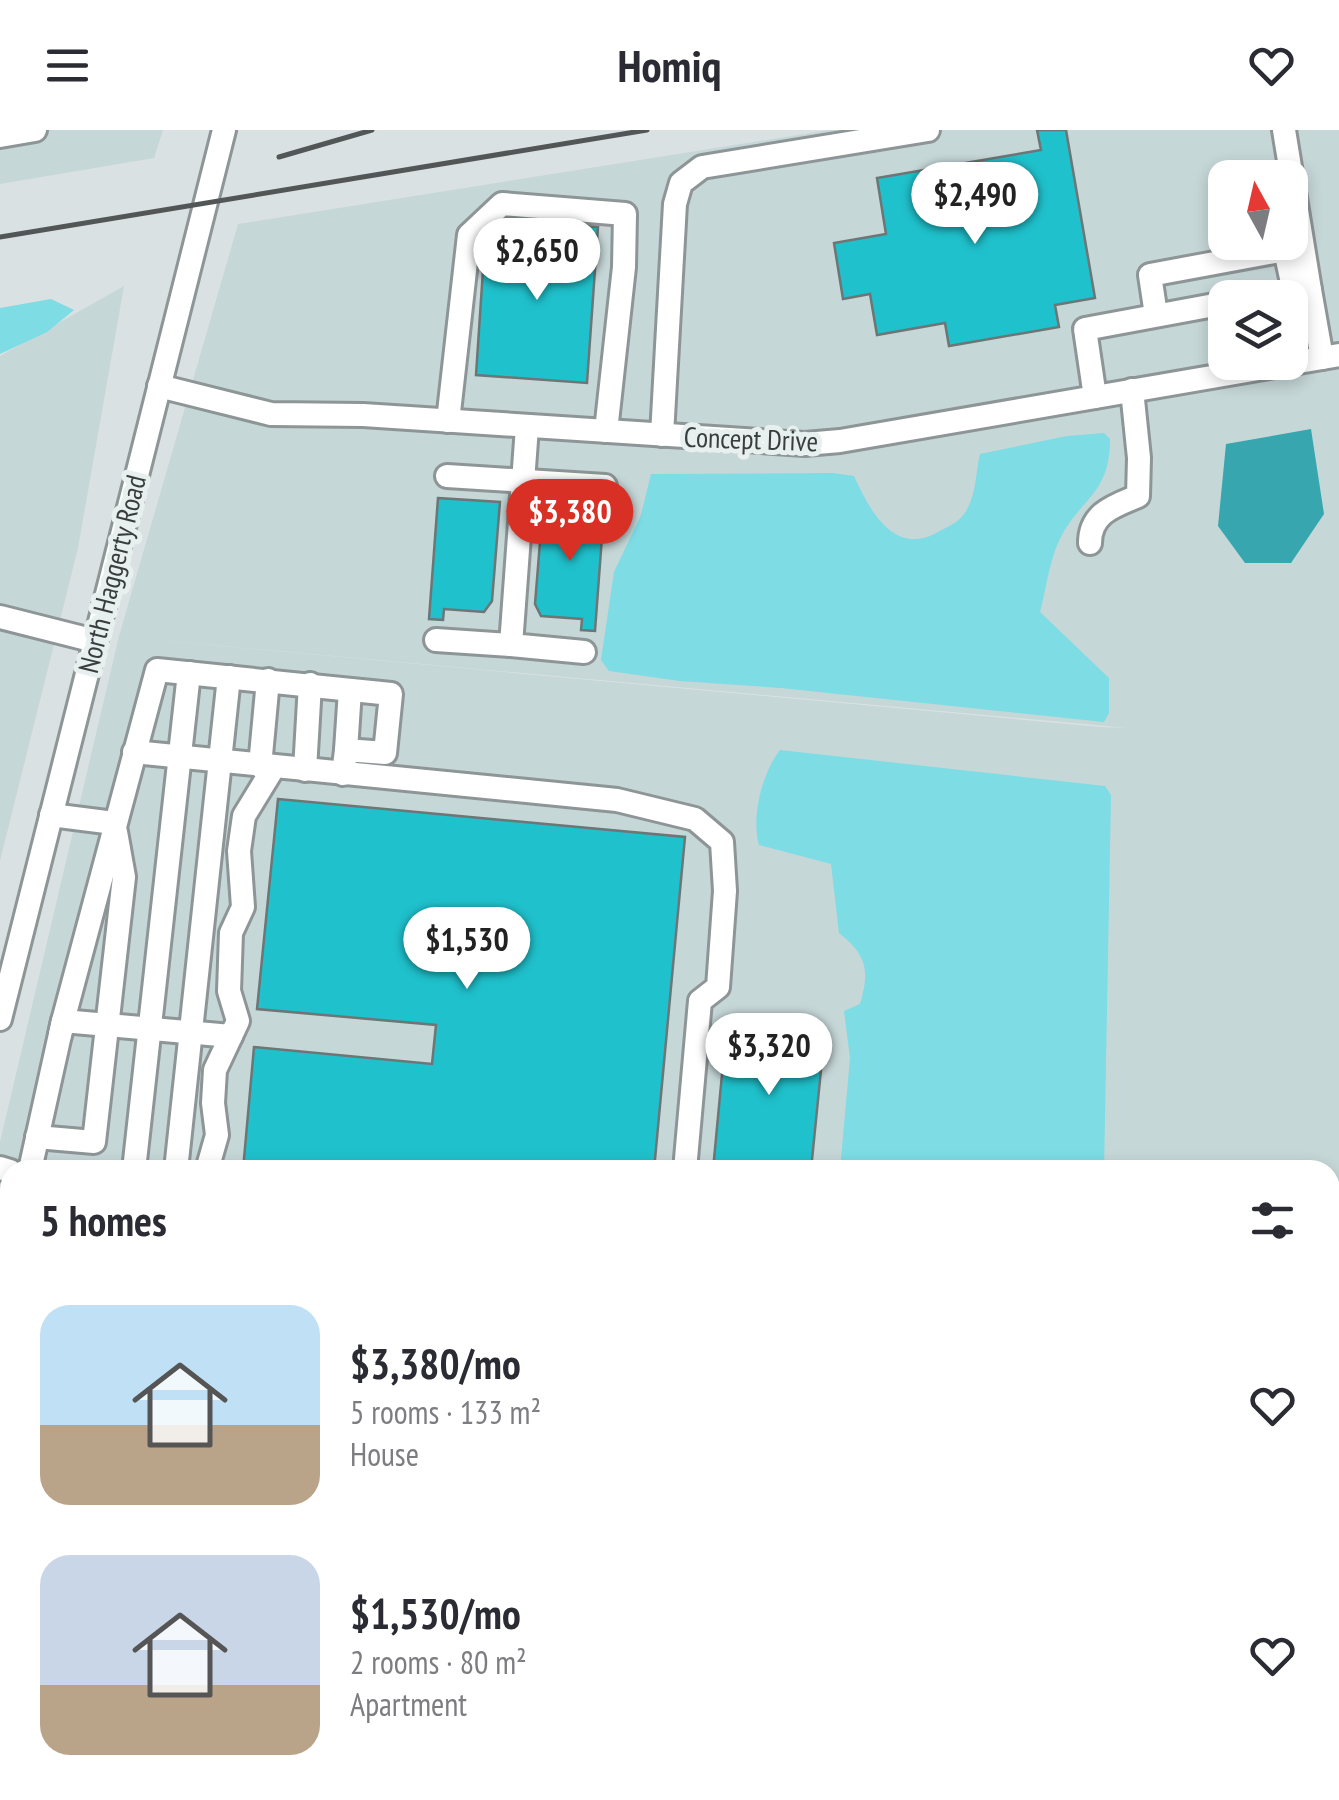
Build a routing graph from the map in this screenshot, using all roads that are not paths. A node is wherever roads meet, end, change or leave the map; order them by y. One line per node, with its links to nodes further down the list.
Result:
1 (35, 130): 5 (street)
2 (224, 130): 12 (street, North Haggerty Road)
3 (928, 130): 18 (street)
4 (1284, 130): 7 (street)
5 (0, 136)
6 (1298, 280): 10 (street)
7 (1301, 280)
8 (1308, 304): 11 (street)
9 (1208, 306): 10 (street)
10 (1156, 315): 14 (street)
11 (1331, 356): 13 (street, Concept Drive)
12 (159, 386): 15 (street, Concept Drive); 25 (street, North Haggerty Road)
13 (1132, 390): 14 (street, Concept Drive); 22 (street)
14 (1095, 397): 18 (street, Concept Drive)
15 (448, 420): 16 (street, Concept Drive); 17 (street)
16 (528, 426): 17 (street, Concept Drive); 20 (street)
17 (606, 431): 18 (street, Concept Drive)
18 (662, 435)
19 (447, 476): 20 (street)
20 (522, 480): 21 (street); 26 (street)
21 (605, 486)
22 (1090, 542)
23 (0, 617): 25 (street)
24 (436, 640): 26 (street)
25 (95, 642): 40 (street, North Haggerty Road)
26 (512, 645): 27 (street)
27 (584, 652)
28 (189, 673): 29 (street); 34 (street); 35 (street)
29 (230, 677): 30 (street); 36 (street)
30 (268, 680): 31 (street); 37 (street)
31 (310, 684): 32 (street); 38 (street)
32 (350, 690): 33 (street); 33 (street)
33 (346, 750): 39 (street)
34 (134, 752): 35 (street); 41 (street)
35 (178, 758): 36 (street); 45 (street)
36 (219, 763): 37 (street); 46 (street)
37 (267, 766): 38 (street); 47 (street)
38 (305, 770): 39 (street)
39 (343, 774): 55 (street)
40 (51, 815): 41 (street); 42 (street, North Haggerty Road)
41 (114, 823): 43 (street); 44 (street)
42 (0, 1019)
43 (63, 1021): 44 (street); 48 (street)
44 (107, 1025): 45 (street); 49 (street)
45 (148, 1028): 46 (street); 50 (street)
46 (189, 1032): 47 (street); 53 (street)
47 (231, 1036): 54 (street)
48 (38, 1137): 49 (street); 51 (street)
49 (94, 1142): 50 (street)
50 (136, 1146): 52 (street)
51 (32, 1160)
52 (135, 1160)
53 (177, 1160)
54 (210, 1160)
55 (685, 1160)

